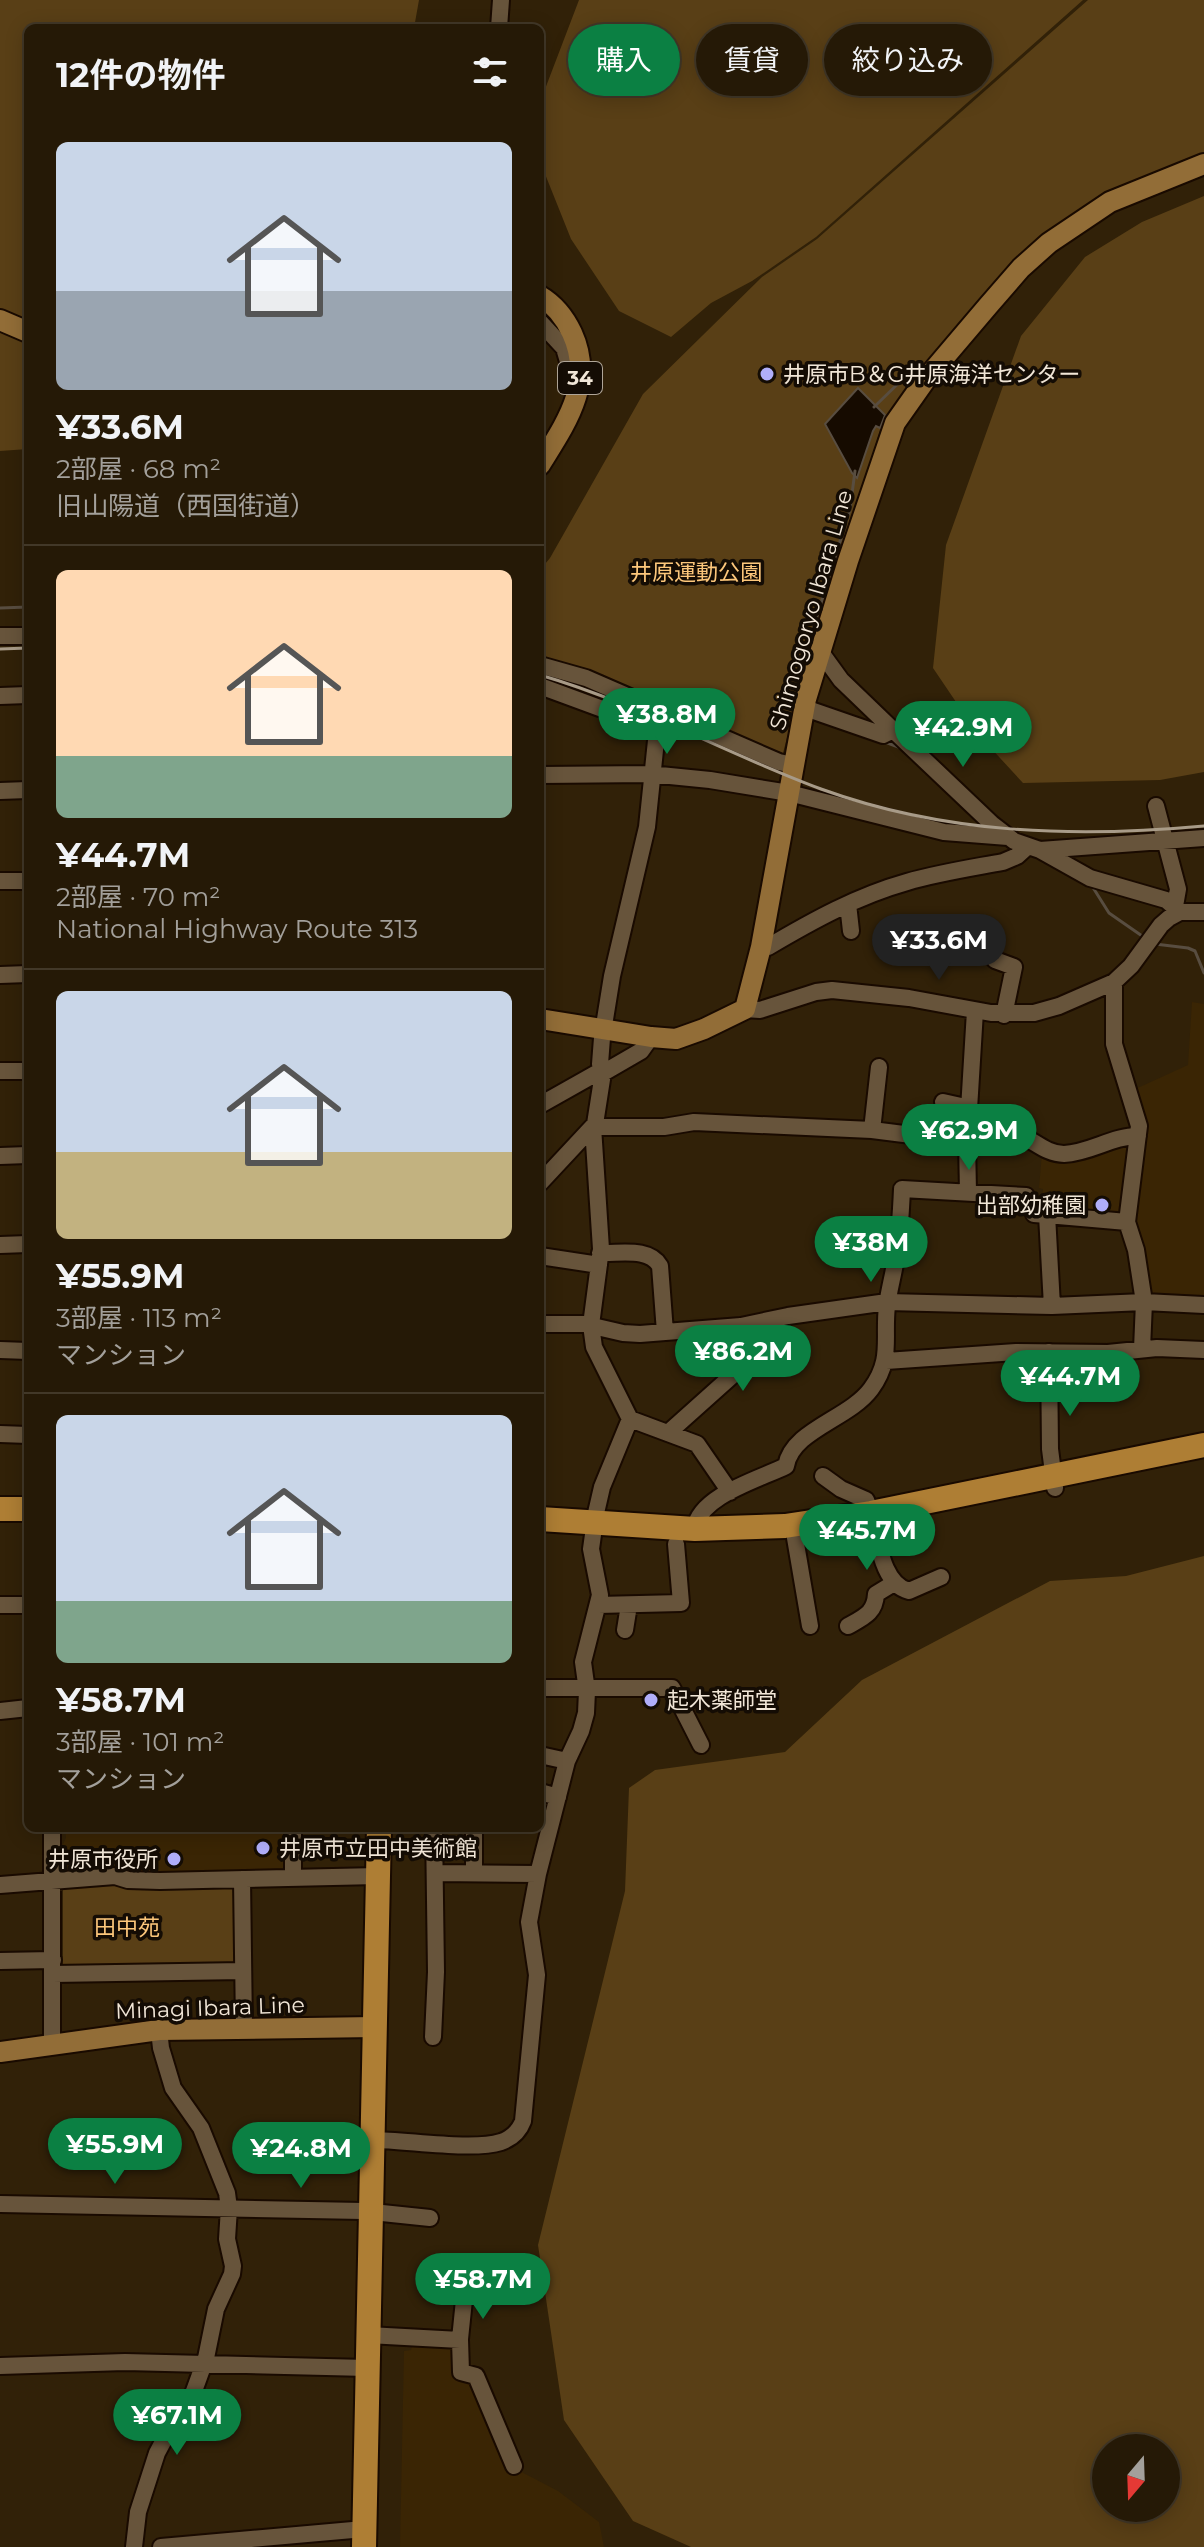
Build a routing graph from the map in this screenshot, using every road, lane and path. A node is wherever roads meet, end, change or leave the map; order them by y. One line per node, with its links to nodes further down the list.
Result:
1 (501, 0): 2 (street)
2 (499, 24)
3 (1204, 164): 12 (main road, Shimogoryo Ibara Line)
4 (544, 300): 8 (main road, 34)
5 (0, 320): 7 (main road)
6 (544, 326): 8 (street)
7 (24, 330)
8 (580, 381): 9 (main road, 34)
9 (544, 458)
10 (0, 636): 11 (street)
11 (24, 636)
12 (820, 651): 18 (main road, Shimogoryo Ibara Line); 19 (street)
13 (544, 668): 14 (street)
14 (569, 684): 15 (street); 20 (street); 21 (street)
15 (544, 686)
16 (24, 695): 17 (street)
17 (0, 696)
18 (805, 708): 19 (street); 20 (main road, Shimogoryo Ibara Line)
19 (889, 732): 27 (street)
20 (793, 765): 25 (main road, Shimogoryo Ibara Line)
21 (650, 774): 22 (street); 25 (street); 46 (street)
22 (544, 775)
23 (24, 790): 24 (street)
24 (0, 791)
25 (789, 793): 27 (street); 37 (main road, Shimogoryo Ibara Line)
26 (1156, 806): 29 (street)
27 (1008, 837): 30 (street)
28 (1204, 838): 29 (street)
29 (1165, 842): 30 (street); 34 (street)
30 (1028, 850): 33 (street); 34 (street)
31 (0, 881): 32 (street)
32 (24, 881)
33 (848, 904): 36 (street); 37 (street)
34 (1178, 909): 35 (street); 41 (street)
35 (1204, 912)
36 (851, 931)
37 (761, 947): 42 (main road, Shimogoryo Ibara Line)
38 (995, 960): 44 (street)
39 (24, 974): 40 (street)
40 (0, 975)
41 (1114, 982): 44 (street); 57 (street)
42 (745, 1009): 43 (street); 47 (main road)
43 (975, 1011): 44 (street); 54 (street)
44 (1004, 1015)
45 (544, 1020): 46 (main road)
46 (603, 1029): 47 (main road); 51 (street)
47 (651, 1037): 51 (street)
48 (879, 1067): 56 (street)
49 (0, 1071): 50 (street)
50 (24, 1071)
51 (603, 1073): 53 (street); 55 (street)
52 (943, 1102): 54 (street)
53 (544, 1103)
54 (970, 1108): 58 (street)
55 (593, 1127): 56 (street); 61 (street); 68 (street)
56 (872, 1130): 58 (street)
57 (1138, 1136): 58 (street); 64 (street)
58 (968, 1138): 62 (street)
59 (24, 1155): 60 (street)
60 (0, 1156)
61 (544, 1178)
62 (968, 1192): 63 (street); 69 (street)
63 (1047, 1215): 64 (street); 72 (street)
64 (1127, 1222): 70 (street)
65 (24, 1244): 66 (street)
66 (0, 1245)
67 (544, 1256): 68 (street)
68 (599, 1259): 74 (street); 76 (street)
69 (887, 1302): 72 (street); 75 (street); 82 (street)
70 (1144, 1302): 71 (street); 72 (street); 77 (street)
71 (1204, 1305)
72 (1052, 1306)
73 (544, 1324): 74 (street)
74 (591, 1325): 76 (street); 83 (street)
75 (741, 1326): 76 (street); 84 (street)
76 (665, 1332)
77 (1142, 1349): 79 (street); 81 (street)
78 (0, 1350): 80 (street)
79 (1204, 1350)
80 (24, 1351)
81 (1049, 1352): 82 (street); 90 (street)
82 (886, 1361): 91 (street)
83 (630, 1419): 84 (street); 98 (street)
84 (668, 1433): 91 (street)
85 (0, 1434): 86 (street)
86 (24, 1435)
87 (1204, 1445): 90 (highway)
88 (1204, 1462): 90 (highway)
89 (823, 1476): 95 (street)
90 (1054, 1481): 95 (highway)
91 (730, 1492): 100 (street)
92 (0, 1509): 93 (highway)
93 (24, 1509)
94 (544, 1520): 98 (highway)
95 (872, 1520): 100 (highway); 101 (highway); 103 (street)
96 (0, 1523): 97 (highway)
97 (24, 1523)
98 (594, 1529): 99 (highway); 100 (highway); 106 (street)
99 (544, 1533)
100 (686, 1536): 101 (highway); 107 (street)
101 (795, 1538): 108 (street)
102 (941, 1577): 103 (street)
103 (894, 1583): 109 (street)
104 (0, 1605): 105 (street)
105 (24, 1605)
106 (598, 1605): 107 (street); 111 (street)
107 (629, 1605): 110 (street)
108 (810, 1626)
109 (848, 1626)
110 (625, 1630)
111 (586, 1687): 112 (street); 115 (street); 117 (street)
112 (544, 1688)
113 (24, 1708): 114 (street)
114 (0, 1711)
115 (701, 1745)
116 (544, 1756): 117 (street)
117 (567, 1761): 119 (street)
118 (544, 1793): 119 (street)
119 (558, 1797): 127 (street)
120 (52, 1832): 131 (street)
121 (293, 1832): 129 (street)
122 (379, 1832): 128 (highway)
123 (434, 1832): 125 (street)
124 (474, 1832): 126 (street)
125 (435, 1873): 126 (street); 139 (street)
126 (474, 1873): 127 (street)
127 (538, 1874): 142 (street)
128 (378, 1876): 129 (street); 136 (highway)
129 (293, 1878): 130 (street)
130 (242, 1879): 131 (street); 135 (street)
131 (52, 1882): 132 (street); 134 (street)
132 (0, 1885)
133 (0, 1961): 134 (street)
134 (53, 1967): 135 (street); 140 (street)
135 (243, 1971): 137 (street)
136 (375, 2027): 137 (main road, Minagi Ibara Line); 142 (highway)
137 (244, 2028): 138 (main road, Minagi Ibara Line)
138 (159, 2030): 140 (main road, Minagi Ibara Line); 144 (street)
139 (433, 2037)
140 (52, 2043): 141 (main road, Minagi Ibara Line)
141 (0, 2052)
142 (373, 2140): 145 (highway)
143 (0, 2204): 144 (street)
144 (229, 2208): 145 (street); 150 (street)
145 (372, 2212): 146 (street); 148 (highway)
146 (430, 2218)
147 (465, 2290): 149 (street)
148 (368, 2335): 149 (street); 152 (highway)
149 (460, 2339): 153 (street)
150 (205, 2365): 151 (street); 152 (street); 155 (street)
151 (0, 2366)
152 (367, 2368): 154 (highway)
153 (514, 2466)
154 (364, 2538): 156 (street)
155 (134, 2547)
156 (161, 2547)

